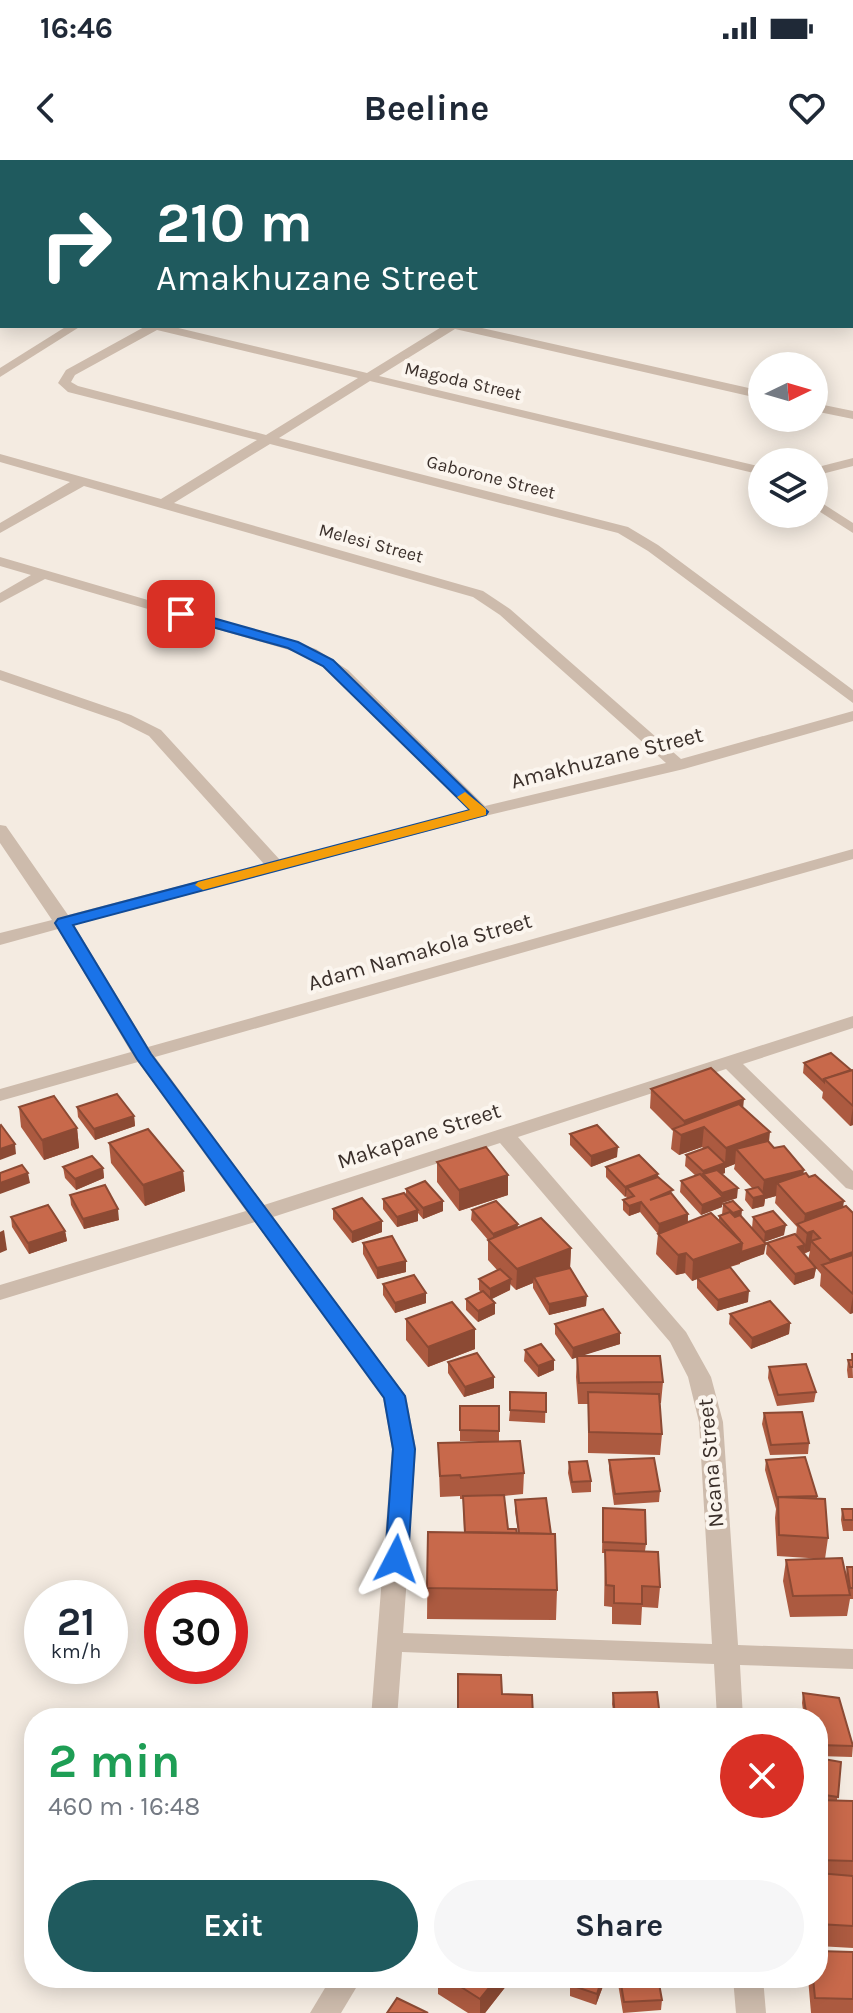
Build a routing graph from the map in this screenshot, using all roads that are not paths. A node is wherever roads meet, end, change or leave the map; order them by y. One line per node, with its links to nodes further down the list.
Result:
1 (72, 328): 6 (street)
2 (151, 328): 11 (street, Gaborone Street)
3 (163, 328): 7 (street, Magoda Street)
4 (448, 328): 7 (street)
5 (466, 328): 8 (street)
6 (1, 370)
7 (368, 377): 11 (street); 14 (street, Magoda Street)
8 (748, 392)
9 (828, 410): 10 (street)
10 (853, 415)
11 (267, 439): 17 (street); 25 (street, Gaborone Street)
12 (0, 458): 16 (street, Melesi Street)
13 (853, 462): 15 (street)
14 (748, 468)
15 (828, 468)
16 (81, 482): 17 (street, Melesi Street); 19 (street)
17 (160, 506): 27 (street, Melesi Street)
18 (828, 512): 20 (street)
19 (0, 529)
20 (853, 529)
21 (0, 561): 22 (street)
22 (42, 574): 23 (street); 28 (street)
23 (0, 599)
24 (0, 675): 31 (street)
25 (853, 698)
26 (853, 716): 27 (street, Amakhuzane Street)
27 (678, 765): 28 (street, Amakhuzane Street)
28 (481, 812): 31 (street, Amakhuzane Street)
29 (0, 830): 32 (street)
30 (853, 854): 35 (street, Adam Namakola Street)
31 (276, 866): 32 (street, Amakhuzane Street)
32 (64, 923): 33 (street, Amakhuzane Street); 35 (street)
33 (0, 939)
34 (853, 1022): 36 (street, Makapane Street)
35 (143, 1055): 37 (street, Adam Namakola Street); 40 (street)
36 (729, 1061): 38 (street, Makapane Street); 39 (street)
37 (0, 1095)
38 (504, 1134): 40 (street, Makapane Street); 43 (street, Ncana Street)
39 (853, 1183)
40 (262, 1213): 41 (street, Makapane Street); 42 (street)
41 (0, 1293)
42 (390, 1642): 43 (street); 45 (street)
43 (726, 1653): 44 (street); 46 (street, Ncana Street)
44 (853, 1659)
45 (385, 1708)
46 (729, 1708)
47 (341, 1988): 49 (street)
48 (749, 1988): 50 (street)
49 (325, 2013)
50 (751, 2013)

